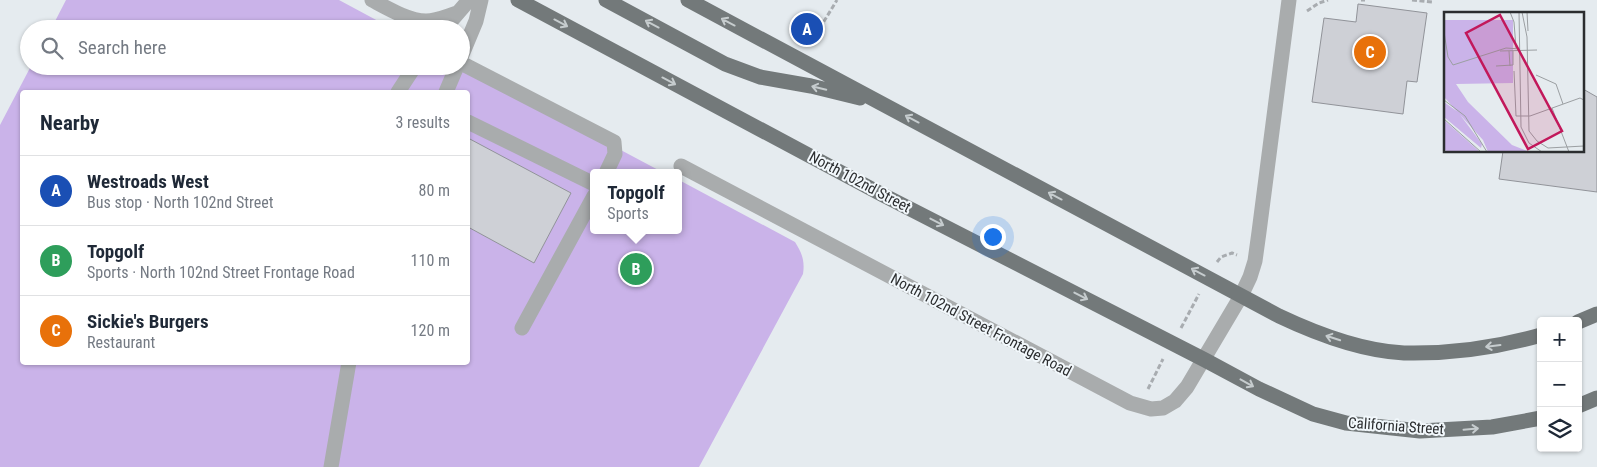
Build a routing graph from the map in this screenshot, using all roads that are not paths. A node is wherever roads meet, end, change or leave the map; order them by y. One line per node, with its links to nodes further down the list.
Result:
1 (468, 0): 8 (street)
2 (481, 0): 13 (street)
3 (518, 0): 30 (main road, North 102nd Street, one-way to 30)
4 (606, 0): 19 (main road, one-way to 4)
5 (688, 0): 19 (main road, one-way to 5)
6 (1289, 0): 25 (street, North 102nd Street Frontage Road)
7 (378, 3): 9 (street); 10 (street)
8 (456, 13): 11 (street); 12 (street)
9 (401, 20)
10 (422, 20)
11 (432, 20)
12 (451, 20)
13 (470, 35)
14 (470, 68): 22 (street)
15 (409, 75): 17 (street)
16 (453, 75): 18 (street)
17 (399, 90)
18 (447, 90)
19 (883, 103): 25 (main road, one-way to 19)
20 (470, 123): 23 (street)
21 (681, 166): 30 (street, North 102nd Street Frontage Road)
22 (608, 169)
23 (590, 182)
24 (590, 203): 28 (street)
25 (1241, 296): 29 (main road, one-way to 25); 30 (street, North 102nd Street Frontage Road)
26 (1597, 314): 27 (main road)
27 (1582, 320)
28 (522, 328)
29 (1537, 336)
30 (1204, 360): 34 (main road, California Street, one-way to 34)
31 (348, 365): 35 (street)
32 (1597, 398): 33 (main road)
33 (1582, 404)
34 (1537, 419)
35 (331, 467)

